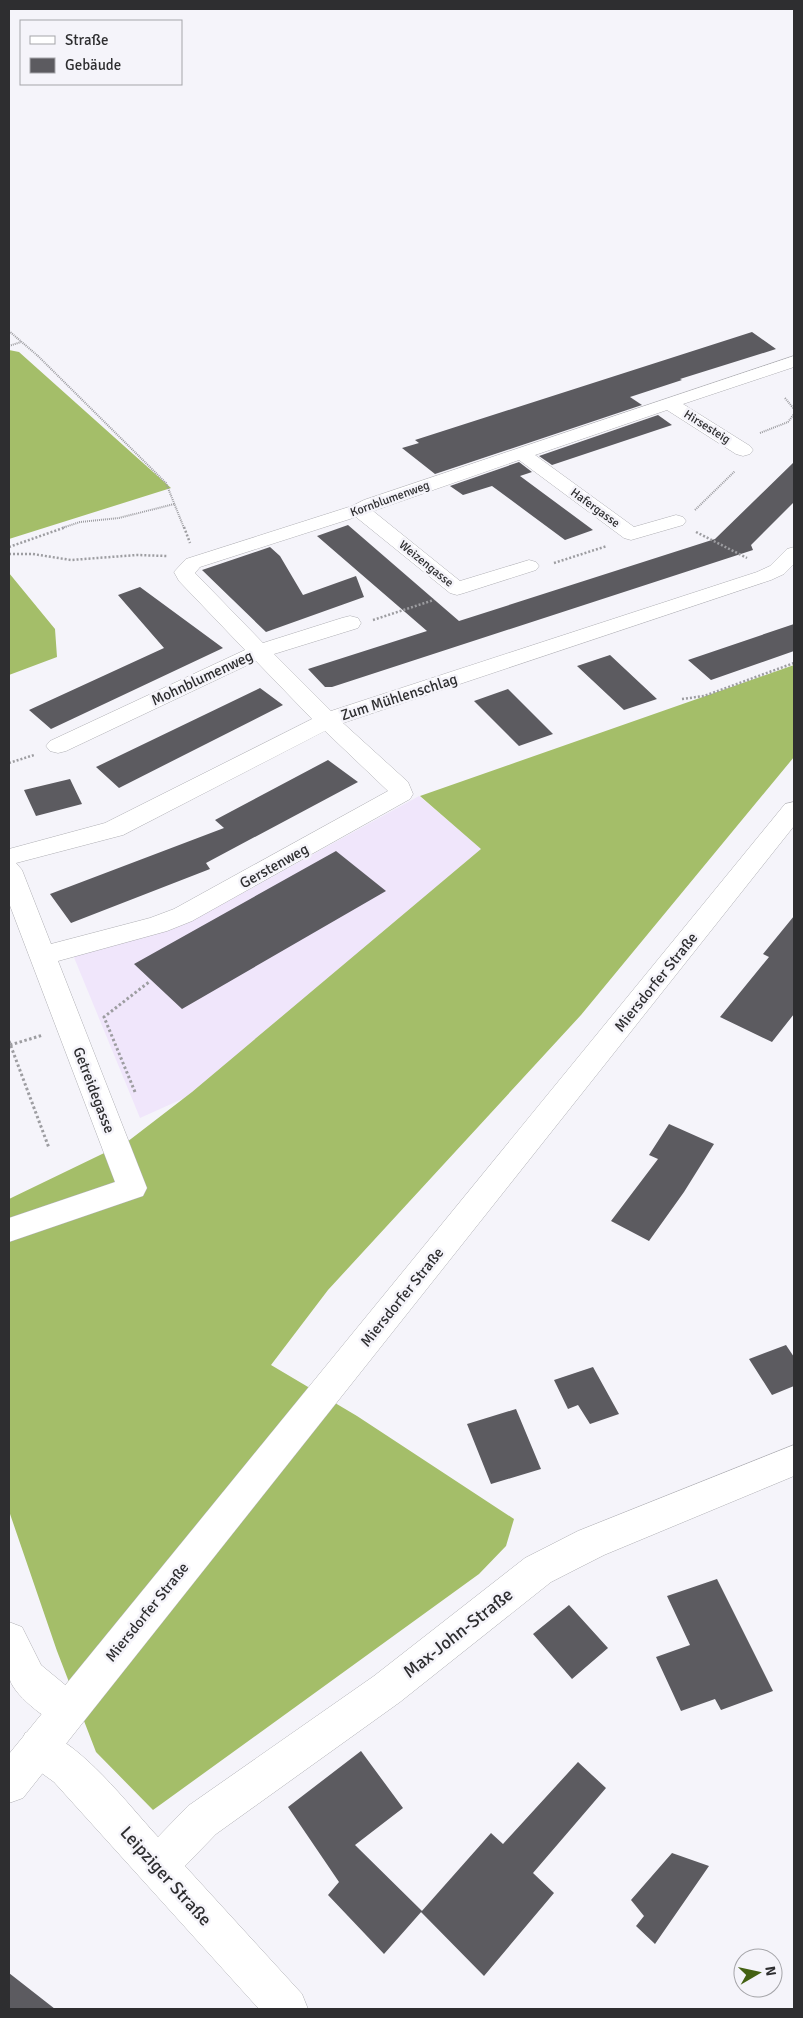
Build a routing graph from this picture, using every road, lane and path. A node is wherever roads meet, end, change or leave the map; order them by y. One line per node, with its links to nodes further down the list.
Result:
1 (9, 331): 2 (path)
2 (21, 342): 3 (path); 12 (path)
3 (9, 346)
4 (794, 361): 6 (street, Kornblumenweg)
5 (785, 398): 7 (path)
6 (670, 404): 10 (street, Hirsesteig); 11 (street, Kornblumenweg)
7 (794, 410)
8 (794, 414): 9 (path)
9 (788, 422)
10 (743, 450): 14 (path)
11 (522, 454): 13 (street, Kornblumenweg); 15 (street, Hafergasse)
12 (174, 504): 16 (path); 19 (path)
13 (359, 510): 19 (street, Kornblumenweg); 22 (street, Weizengasse)
14 (676, 522): 15 (street, Hafergasse); 21 (path)
15 (631, 534): 20 (path)
16 (9, 547)
17 (794, 553): 21 (street, Zum Mühlenschlag)
18 (9, 554): 19 (path)
19 (192, 565): 24 (street)
20 (529, 566): 22 (street, Weizengasse)
21 (777, 570): 27 (street, Zum Mühlenschlag)
22 (457, 588): 23 (path)
23 (350, 623): 24 (street, Mohnblumenweg)
24 (258, 652): 27 (street); 28 (street, Mohnblumenweg)
25 (794, 663): 26 (path)
26 (682, 699)
27 (327, 721): 30 (street, Zum Mühlenschlag); 32 (street, Gerstenweg)
28 (58, 746)
29 (794, 810): 40 (street, Miersdorfer Straße)
30 (9, 857)
31 (9, 870): 32 (street, Getreidegasse)
32 (42, 956): 37 (street, Getreidegasse)
33 (149, 982): 35 (path)
34 (9, 1041): 36 (path)
35 (135, 1092)
36 (49, 1148)
37 (9, 1230)
38 (794, 1460): 43 (street, Max-John-Straße)
39 (9, 1645): 40 (street)
40 (68, 1711): 41 (street, Miersdorfer Straße)
41 (39, 1747): 42 (street, Miersdorfer Straße); 43 (street, Leipziger Straße)
42 (9, 1784)
43 (157, 1866): 44 (street, Leipziger Straße)
44 (288, 2009)

